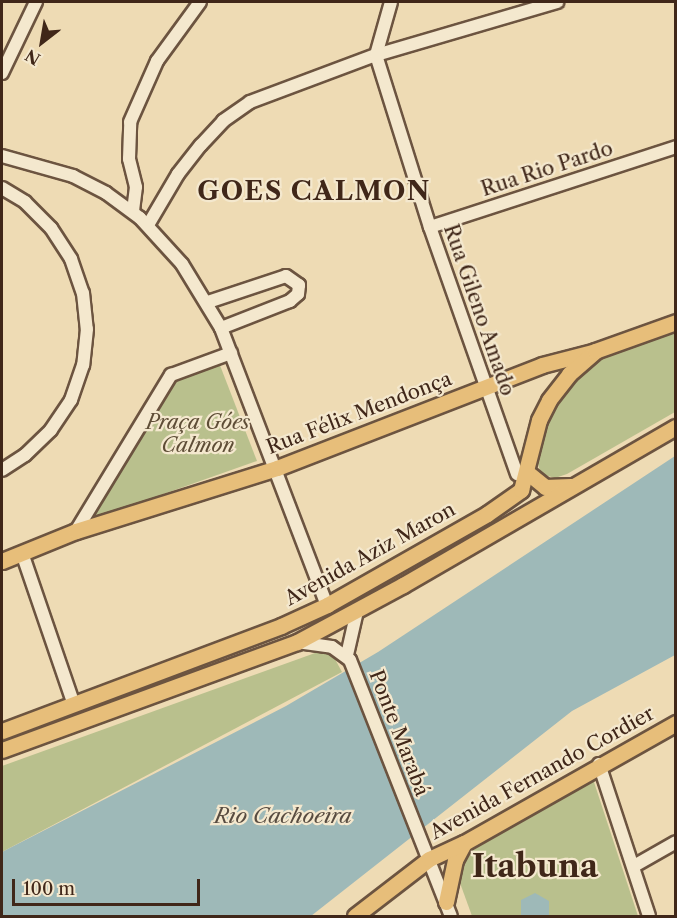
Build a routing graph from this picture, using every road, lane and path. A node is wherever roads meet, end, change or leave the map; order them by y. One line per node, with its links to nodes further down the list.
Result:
1 (36, 2): 6 (street)
2 (200, 2): 10 (street)
3 (391, 2): 5 (street)
4 (557, 2): 5 (street)
5 (376, 55): 11 (street); 12 (street, Rua Gileno Amado)
6 (2, 68)
7 (675, 147): 12 (street, Rua Rio Pardo)
8 (2, 156): 10 (street)
9 (2, 188): 21 (street)
10 (133, 211): 11 (street)
11 (148, 225): 13 (street)
12 (430, 227): 18 (street, Rua Gileno Amado)
13 (208, 302): 15 (street); 15 (street)
14 (675, 322): 16 (main road, Avenida Aziz Maron)
15 (221, 328): 17 (street)
16 (595, 351): 18 (main road, Rua Félix Mendonça); 22 (main road, Avenida Aziz Maron)
17 (231, 353): 20 (street); 24 (street)
18 (485, 386): 20 (main road, Rua Félix Mendonça); 22 (street, Rua Gileno Amado)
19 (675, 427): 23 (main road)
20 (277, 468): 24 (main road, Rua Félix Mendonça); 27 (street)
21 (2, 470)
22 (523, 474): 23 (main road); 27 (main road, Avenida Aziz Maron)
23 (579, 484): 28 (main road)
24 (76, 531): 25 (main road, Rua Félix Mendonça)
25 (22, 553): 26 (main road, Rua Félix Mendonça); 31 (street)
26 (2, 561)
27 (327, 605): 31 (main road, Avenida Aziz Maron)
28 (357, 611): 29 (main road); 30 (street, Ponte Marabá)
29 (297, 642): 30 (street, Ponte Marabá); 34 (main road)
30 (349, 657): 38 (street, Ponte Marabá)
31 (73, 702): 33 (main road, Avenida Aziz Maron)
32 (675, 723): 35 (main road, Avenida Fernando Cordier)
33 (2, 731)
34 (2, 750)
35 (599, 764): 37 (main road, Avenida Fernando Cordier); 39 (street)
36 (675, 842): 39 (street)
37 (464, 843): 38 (main road, Avenida Fernando Cordier); 40 (main road)
38 (429, 859): 40 (street, Ponte Marabá); 41 (main road, Avenida Fernando Cordier)
39 (634, 866): 43 (street)
40 (446, 902): 42 (street, Ponte Marabá)
41 (355, 916)
42 (451, 916)
43 (649, 916)

